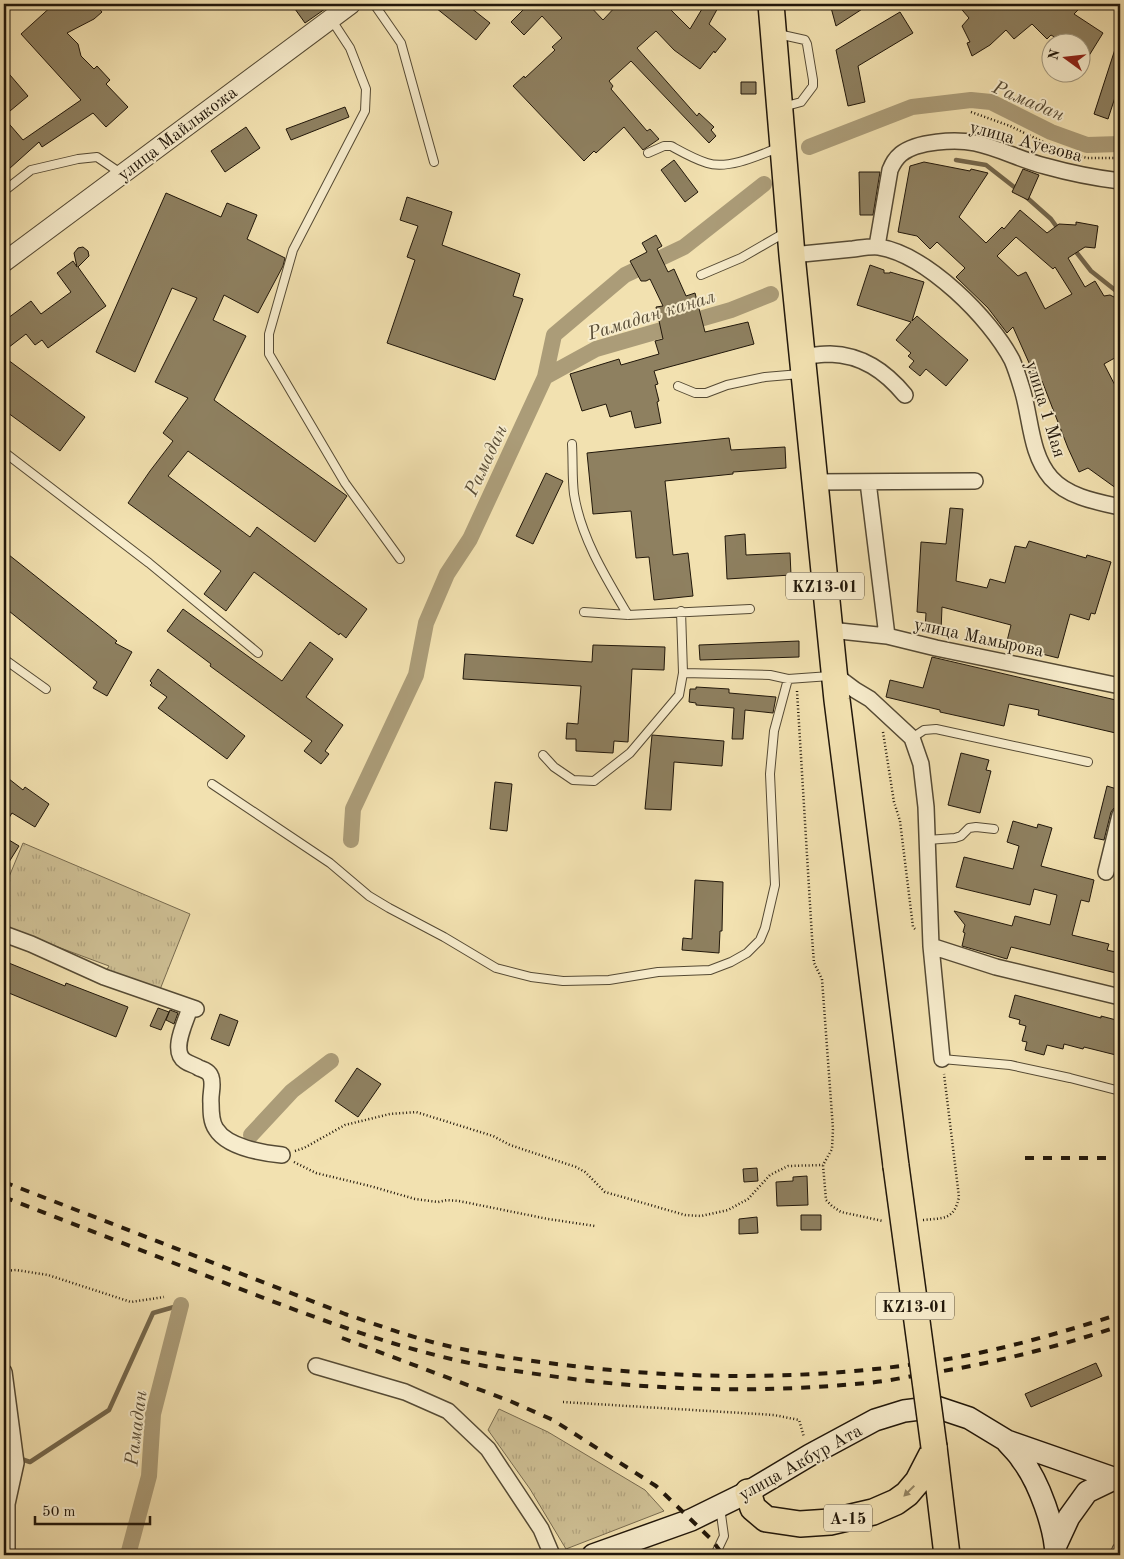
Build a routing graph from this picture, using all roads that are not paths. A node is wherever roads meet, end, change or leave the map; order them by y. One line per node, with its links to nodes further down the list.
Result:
1 (351, 4): 4 (street, улица Майлыкожа)
2 (374, 4): 9 (lane)
3 (772, 4): 5 (highway, KZ13-01)
4 (331, 19): 10 (street, улица Майлыкожа); 27 (lane)
5 (774, 33): 6 (highway, KZ13-01); 6 (lane)
6 (779, 108): 7 (highway, KZ13-01)
7 (782, 146): 8 (lane); 13 (highway, KZ13-01)
8 (648, 153)
9 (434, 162)
10 (122, 174): 12 (lane); 16 (street, улица Майлыкожа)
11 (1120, 181): 14 (street, улица Ауезова)
12 (4, 191)
13 (790, 230): 15 (highway, KZ13-01); 17 (lane)
14 (877, 246): 15 (street, улица 1 Мая); 26 (street, улица 1 Мая)
15 (792, 255): 18 (highway, KZ13-01)
16 (4, 262)
17 (701, 275)
18 (803, 365): 19 (lane); 20 (street); 23 (highway, KZ13-01)
19 (678, 386)
20 (905, 395)
21 (572, 444): 31 (lane)
22 (4, 452): 34 (lane)
23 (814, 482): 24 (street); 32 (highway, KZ13-01)
24 (868, 482): 25 (street); 33 (street)
25 (975, 482)
26 (1120, 507)
27 (400, 559)
28 (750, 609): 29 (lane)
29 (681, 611): 31 (lane); 36 (lane)
30 (584, 612): 31 (lane)
31 (628, 614)
32 (830, 630): 33 (street, улица Мамырова); 37 (highway, KZ13-01)
33 (887, 636): 39 (street, улица Мамырова)
34 (258, 653)
35 (4, 659): 40 (lane)
36 (683, 673): 38 (lane); 42 (lane)
37 (835, 675): 38 (lane); 41 (street); 58 (highway, KZ13-01, bridge)
38 (792, 679): 44 (lane)
39 (1120, 686)
40 (46, 689)
41 (912, 738): 43 (lane); 47 (street)
42 (543, 755)
43 (1088, 762)
44 (212, 784)
45 (1120, 815): 48 (street)
46 (994, 830): 47 (lane)
47 (928, 840): 50 (street)
48 (1106, 872)
49 (4, 934): 54 (street)
50 (931, 946): 51 (street); 52 (street)
51 (1120, 998)
52 (942, 1059): 53 (lane)
53 (1120, 1091)
54 (282, 1155)
55 (316, 1366): 65 (street)
56 (4, 1372): 64 (street)
57 (1007, 1441): 59 (main road); 60 (main road, улица Акбур Ата); 63 (main road)
58 (934, 1448): 60 (highway, A-15, one-way to 60); 68 (highway, KZ13-01)
59 (1116, 1477): 63 (main road)
60 (748, 1492): 61 (main road, улица Акбур Ата)
61 (720, 1506): 66 (main road, улица Акбур Ата); 67 (lane)
62 (1120, 1545): 69 (lane)
63 (1056, 1550)
64 (7, 1555)
65 (552, 1555)
66 (593, 1555)
67 (715, 1555)
68 (946, 1555)
69 (1114, 1555)

